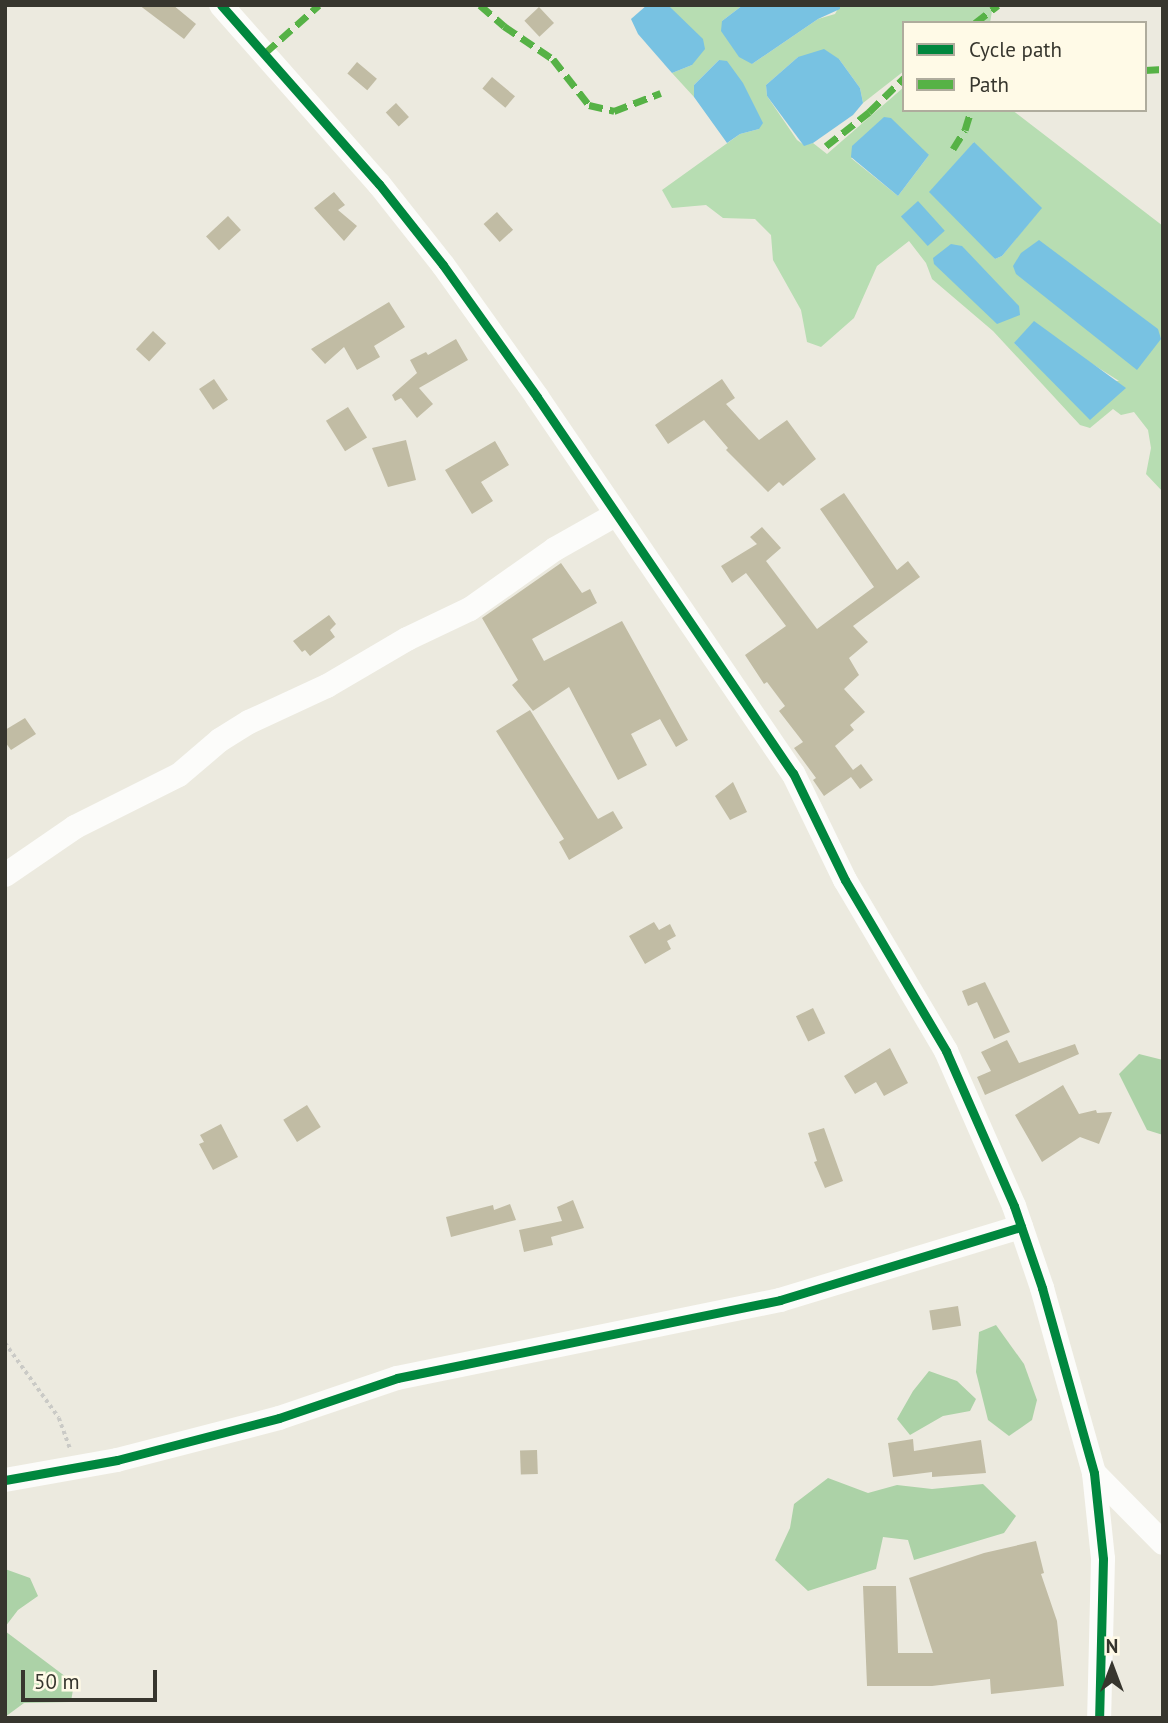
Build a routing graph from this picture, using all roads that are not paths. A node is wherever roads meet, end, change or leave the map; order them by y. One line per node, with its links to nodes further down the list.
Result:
1 (222, 5): 2 (street)
2 (615, 515): 3 (street); 4 (street)
3 (5, 875)
4 (1021, 1227): 5 (street); 6 (street)
5 (1094, 1473): 7 (street); 8 (street)
6 (5, 1480)
7 (1163, 1543)
8 (1099, 1718)

